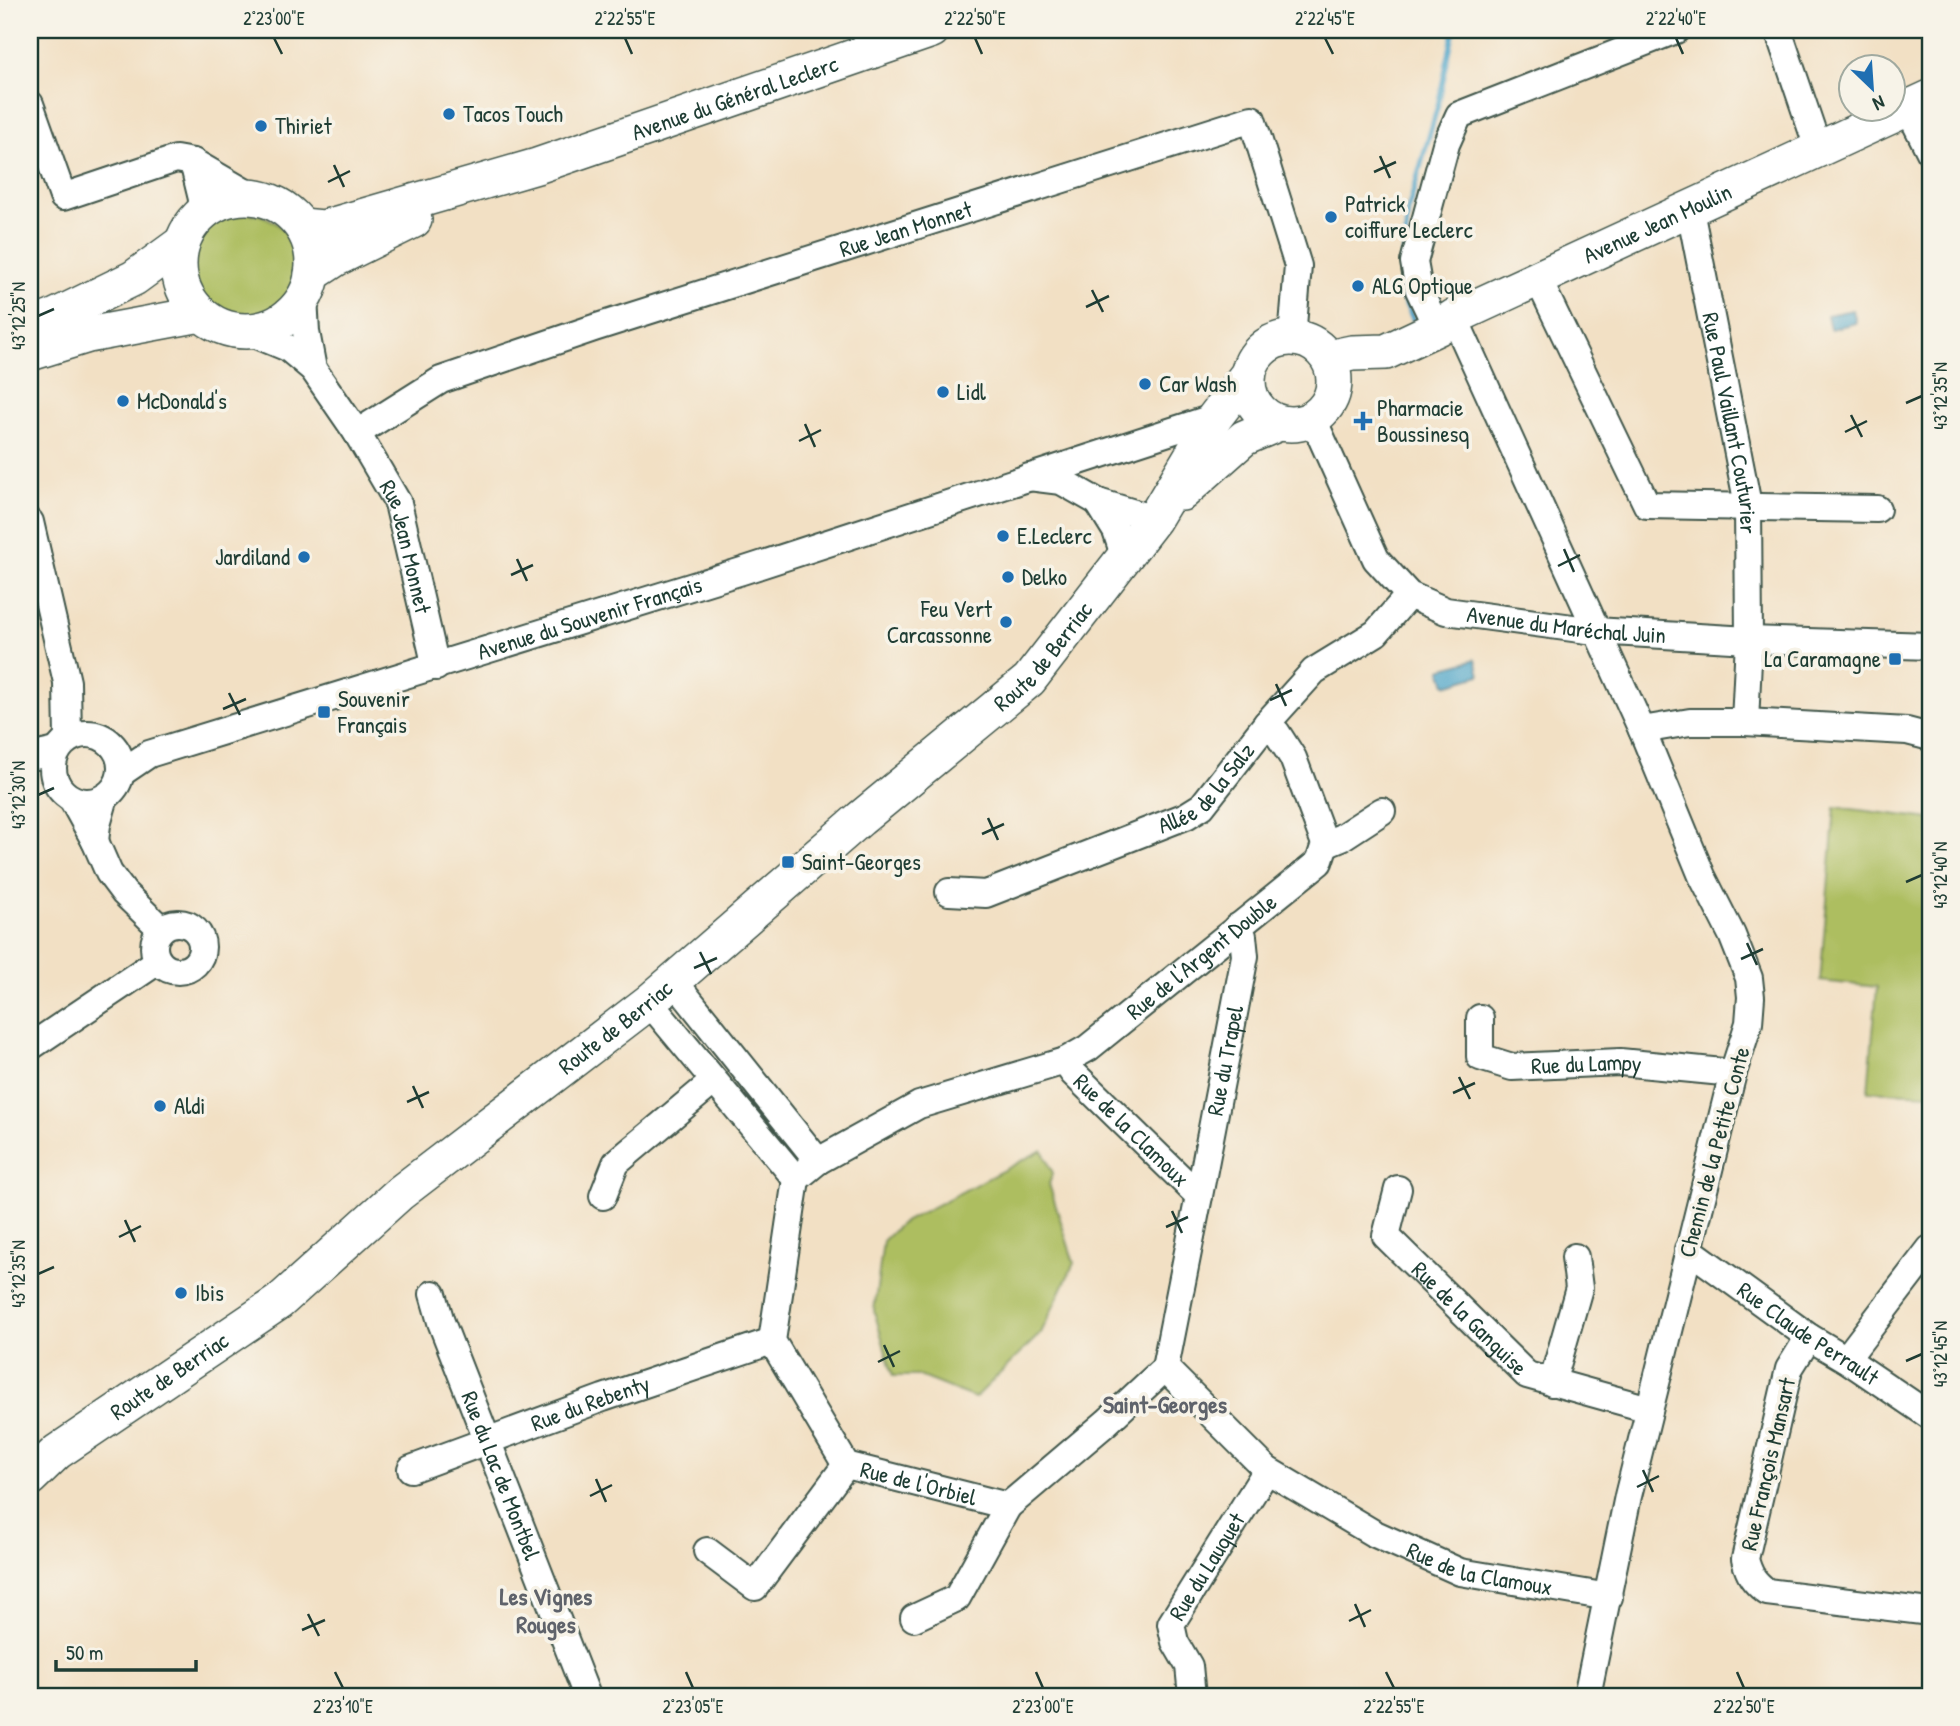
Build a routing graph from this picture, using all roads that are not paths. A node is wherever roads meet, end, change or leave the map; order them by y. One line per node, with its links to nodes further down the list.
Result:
1 (932, 30): 9 (main road, Avenue du Général Leclerc)
2 (1676, 30): 18 (street, Chemin de la Petite Conte)
3 (1778, 30): 6 (street)
4 (1919, 103): 6 (main road, Avenue Jean Moulin); 7 (street)
5 (30, 104): 8 (street)
6 (1819, 151): 11 (main road, Avenue Jean Moulin)
7 (1930, 152)
8 (194, 162): 10 (street); 12 (street)
9 (537, 166): 13 (main road, Avenue du Général Leclerc); 16 (main road, Avenue du Général Leclerc)
10 (253, 197): 12 (main road); 13 (main road)
11 (1690, 210): 15 (main road, Avenue Jean Moulin); 32 (street, Rue Paul Vaillant Couturier)
12 (201, 214): 14 (main road)
13 (302, 226): 16 (main road)
14 (182, 243): 17 (main road); 19 (main road)
15 (1538, 279): 18 (main road, Avenue Jean Moulin); 32 (street)
16 (308, 286): 20 (main road); 23 (street, Rue Jean Monnet)
17 (201, 314): 20 (main road); 22 (main road)
18 (1445, 323): 25 (main road, Avenue Jean Moulin); 38 (street, Chemin de la Petite Conte)
19 (30, 326)
20 (247, 331): 23 (street, Rue Jean Monnet)
21 (1292, 338): 24 (main road); 25 (main road); 29 (street, Rue Jean Monnet)
22 (30, 353)
23 (313, 369): 29 (street, Rue Jean Monnet)
24 (1248, 374): 26 (main road, Route de Berriac); 28 (main road)
25 (1331, 374): 27 (main road)
26 (1215, 417): 30 (street, Avenue du Souvenir Français); 34 (main road, Route de Berriac)
27 (1314, 418): 28 (main road); 37 (street, Avenue du Maréchal Juin)
28 (1279, 423): 34 (main road, Route de Berriac)
29 (357, 433): 41 (street, Rue Jean Monnet)
30 (1028, 477): 31 (street, Avenue du Souvenir Français); 41 (street, Avenue du Souvenir Français)
31 (1098, 502): 34 (street, Avenue du Souvenir Français); 36 (street, Avenue du Souvenir Français)
32 (1748, 505): 33 (street); 39 (street, Rue Paul Vaillant Couturier)
33 (1877, 509)
34 (1154, 519): 36 (main road, Route de Berriac)
35 (30, 522): 42 (street)
36 (1125, 558): 61 (main road, Route de Berriac)
37 (1409, 595): 38 (street, Avenue du Maréchal Juin); 44 (street, Allée de la Salz)
38 (1595, 631): 39 (street, Avenue du Maréchal Juin); 45 (street, Chemin de la Petite Conte)
39 (1749, 640): 40 (street, Avenue du Maréchal Juin); 43 (street, Rue Paul Vaillant Couturier)
40 (1930, 646)
41 (436, 667): 50 (street, Avenue du Souvenir Français)
42 (67, 682): 46 (street); 48 (street)
43 (1745, 722): 45 (street); 47 (street)
44 (1267, 723): 56 (street); 57 (street, Allée de la Salz)
45 (1642, 730): 65 (street, Chemin de la Petite Conte)
46 (97, 735): 48 (street); 50 (street)
47 (1930, 737)
48 (63, 745): 49 (street); 52 (street)
49 (30, 757)
50 (119, 763): 53 (street)
51 (30, 765): 52 (street)
52 (64, 792): 53 (street); 55 (street)
53 (106, 797): 55 (street)
54 (1382, 811): 56 (street, Rue de l'Argent Double)
55 (95, 841): 59 (street)
56 (1325, 844): 58 (street, Rue de l'Argent Double)
57 (949, 892)
58 (1237, 927): 64 (street, Rue de l'Argent Double); 71 (street, Rue du Trapel)
59 (161, 929): 60 (street); 60 (street)
60 (158, 961): 63 (street)
61 (662, 991): 66 (street); 67 (street); 84 (main road, Route de Berriac)
62 (1480, 1018): 65 (street, Rue du Lampy)
63 (30, 1047)
64 (1065, 1061): 67 (street, Rue de la Clamoux); 71 (street, Rue de la Clamoux)
65 (1733, 1073): 72 (street, Chemin de la Petite Conte)
66 (714, 1081): 68 (street); 70 (street)
67 (818, 1161): 68 (street, Rue de la Clamoux)
68 (796, 1179): 77 (street)
69 (1398, 1189): 80 (street, Rue de la Ganguise)
70 (603, 1196)
71 (1199, 1196): 79 (street, Rue de la Clamoux)
72 (1688, 1249): 76 (street, Rue Claude Perrault); 81 (street, Chemin de la Petite Conte)
73 (1930, 1249): 78 (street)
74 (1575, 1257): 80 (street)
75 (433, 1294): 83 (street, Rue du Lac de Montbel)
76 (1809, 1338): 78 (street, Rue Claude Perrault); 92 (street, Rue François Mansart)
77 (772, 1341): 83 (street, Rue du Rebenty); 85 (street, Rue de l'Orbiel)
78 (1846, 1359): 82 (street, Rue Claude Perrault)
79 (1165, 1368): 87 (street, Rue de la Clamoux); 89 (street, Rue de l'Orbiel)
80 (1552, 1383): 81 (street, Rue de la Ganguise)
81 (1648, 1409): 91 (street, Chemin de la Petite Conte)
82 (1930, 1416)
83 (488, 1441): 86 (street, Rue du Rebenty); 94 (street, Rue du Lac de Montbel)
84 (43, 1458): 88 (main road, Route de Berriac)
85 (846, 1465): 89 (street, Rue de l'Orbiel); 90 (street)
86 (411, 1469)
87 (1267, 1470): 91 (street, Rue de la Clamoux); 95 (street, Rue du Lauquet)
88 (30, 1478)
89 (1008, 1506): 93 (street)
90 (707, 1551)
91 (1609, 1597): 96 (street, Chemin de la Petite Conte)
92 (1930, 1612)
93 (914, 1618)
94 (587, 1696)
95 (1192, 1696)
96 (1587, 1696)

